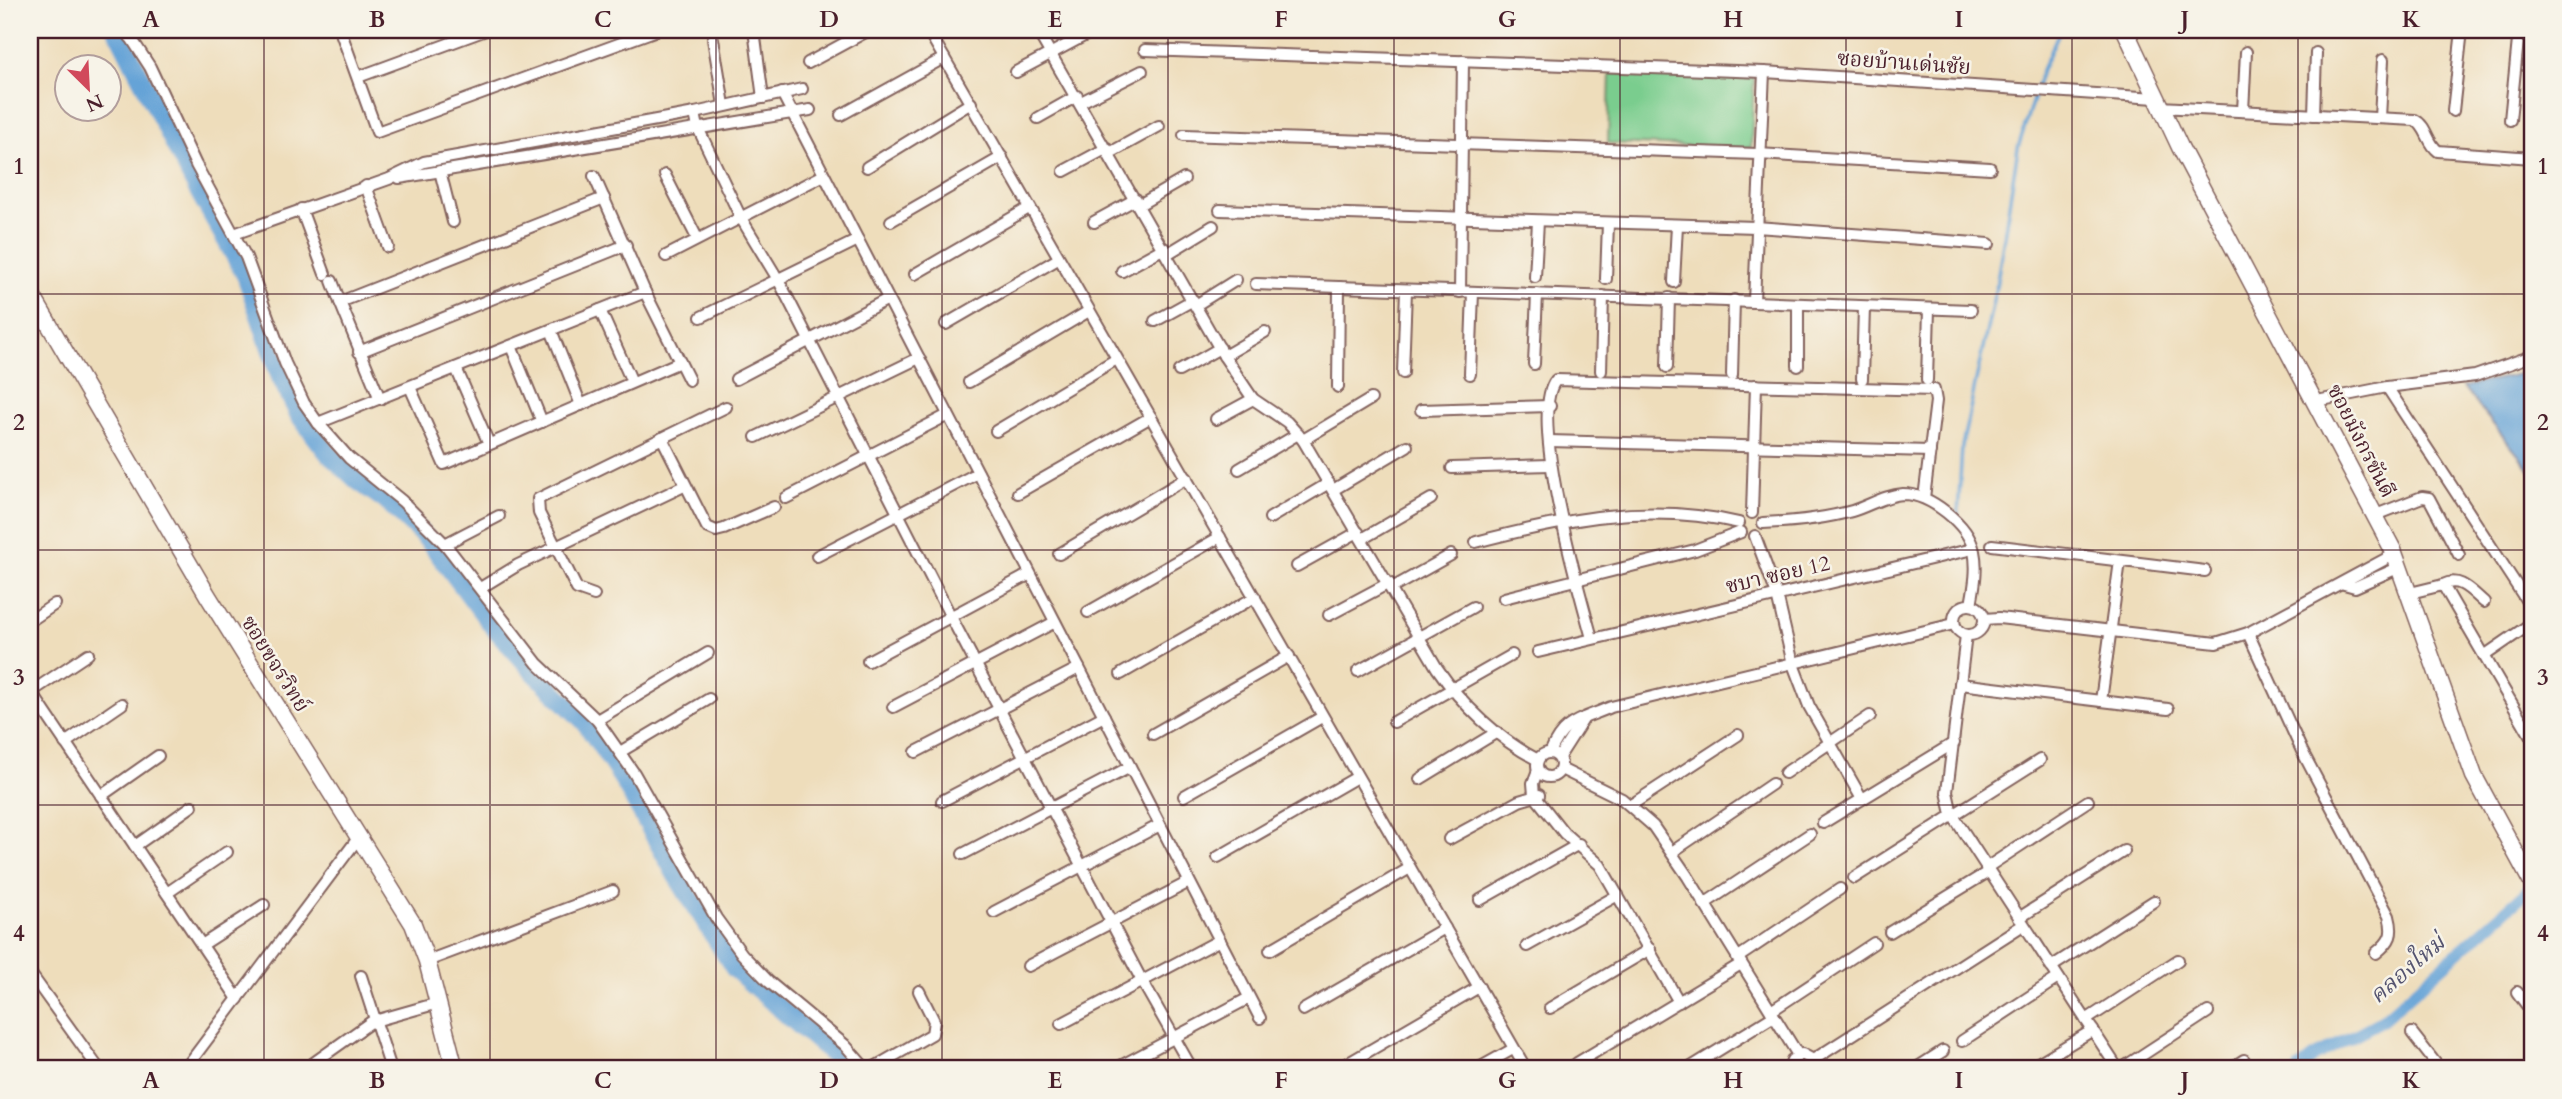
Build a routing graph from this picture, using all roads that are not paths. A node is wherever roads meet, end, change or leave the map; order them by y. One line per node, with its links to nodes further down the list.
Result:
1 (149, 30): 13 (street)
2 (340, 30): 26 (street)
3 (486, 30): 26 (street)
4 (657, 30): 26 (street)
5 (754, 30): 29 (street)
6 (869, 30): 22 (street)
7 (928, 30): 19 (street)
8 (1037, 30): 17 (street)
9 (1095, 30): 17 (street)
10 (2125, 30): 31 (street, ซอยมังกรขันดี)
11 (2462, 30): 36 (street)
12 (2519, 30): 43 (street)
13 (128, 33): 77 (street)
14 (713, 38): 33 (street)
15 (1145, 50): 21 (street, ซอยบ้านเด่นชัย)
16 (2246, 52): 35 (street)
17 (1051, 53): 24 (street); 30 (street)
18 (2316, 53): 40 (street)
19 (944, 58): 32 (street); 39 (street)
20 (2383, 60): 42 (street)
21 (1463, 61): 25 (street, ซอยบ้านเด่นชัย); 47 (street)
22 (808, 63)
23 (1142, 71): 30 (street)
24 (1016, 72)
25 (1764, 72): 31 (street, ซอยบ้านเด่นชัย); 49 (street)
26 (358, 77)
27 (802, 89): 28 (street)
28 (782, 93): 29 (street); 37 (street)
29 (762, 98): 33 (street)
30 (1079, 99): 41 (street); 48 (street)
31 (2158, 102): 35 (street, ซอยบ้านเด่นชัย); 150 (street, ซอยมังกรขันดี)
32 (971, 103): 50 (street); 52 (street)
33 (724, 105): 38 (street)
34 (810, 110): 37 (street)
35 (2243, 111): 40 (street, ซอยบ้านเด่นชัย)
36 (2453, 111)
37 (792, 112): 45 (street); 58 (street)
38 (695, 113): 45 (street); 59 (street)
39 (841, 115)
40 (2314, 115): 42 (street, ซอยบ้านเด่นชัย)
41 (1038, 118)
42 (2380, 118): 51 (street, ซอยบ้านเด่นชัย)
43 (2510, 120)
44 (1159, 126): 48 (street)
45 (698, 128): 54 (street); 67 (street)
46 (1184, 135): 47 (street)
47 (1462, 144): 49 (street); 68 (street)
48 (1109, 150): 55 (street); 63 (street)
49 (1758, 154): 53 (street); 76 (street)
50 (1002, 157): 64 (street); 69 (street)
51 (2532, 158)
52 (867, 167)
53 (1990, 168)
54 (440, 171): 59 (street); 71 (street)
55 (1065, 171)
56 (665, 175): 78 (street)
57 (594, 176): 62 (street)
58 (824, 176): 67 (street); 79 (street)
59 (389, 179): 61 (street)
60 (1184, 179): 63 (street)
61 (366, 186): 65 (street); 82 (street)
62 (604, 198): 81 (street); 106 (street)
63 (1138, 202): 72 (street); 83 (street)
64 (1029, 208): 85 (street); 87 (street)
65 (301, 209): 77 (street); 106 (street)
66 (1220, 210): 68 (street)
67 (741, 218): 78 (street); 91 (street)
68 (1461, 219): 70 (street); 98 (street)
69 (891, 221)
70 (1538, 221): 73 (street); 88 (street)
71 (453, 222)
72 (1094, 222)
73 (1608, 223): 74 (street); 89 (street)
74 (1677, 225): 76 (street); 92 (street)
75 (1213, 226): 83 (street)
76 (1756, 228): 80 (street); 105 (street)
77 (234, 234): 159 (street)
78 (697, 238): 84 (street)
79 (858, 240): 91 (street); 103 (street)
80 (1989, 244)
81 (626, 245): 97 (street); 121 (street)
82 (388, 247)
83 (1165, 251): 86 (street); 107 (street)
84 (666, 256)
85 (1058, 259): 113 (street); 116 (street)
86 (1122, 271)
87 (915, 274)
88 (1535, 277)
89 (1606, 279)
90 (1236, 280): 107 (street)
91 (779, 281): 114 (street); 119 (street)
92 (1674, 282)
93 (1256, 284): 94 (street)
94 (1339, 287): 95 (street); 144 (street)
95 (1406, 290): 98 (street); 133 (street)
96 (30, 292): 293 (street, ซอยขจรวิทย์)
97 (645, 292): 111 (street); 126 (street)
98 (1460, 292): 99 (street)
99 (1473, 292): 100 (street); 134 (street)
100 (1537, 294): 101 (street); 127 (street)
101 (1603, 296): 102 (street); 132 (street)
102 (1669, 298): 104 (street); 129 (street)
103 (888, 299): 119 (street); 124 (street)
104 (1734, 300): 105 (street); 135 (street)
105 (1754, 301): 108 (street)
106 (340, 302): 121 (street)
107 (1194, 302): 115 (street); 122 (street)
108 (1798, 305): 109 (street); 128 (street)
109 (1864, 307): 110 (street); 137 (street)
110 (1930, 309): 112 (street); 139 (street)
111 (600, 310): 117 (street); 141 (street)
112 (1971, 310)
113 (1089, 311): 125 (street); 140 (street)
114 (701, 317)
115 (1155, 321)
116 (946, 324)
117 (551, 330): 120 (street); 151 (street)
118 (1265, 332): 122 (street)
119 (809, 341): 136 (street); 147 (street)
120 (511, 346): 130 (street); 158 (street)
121 (359, 352): 146 (street)
122 (1222, 352): 131 (street); 148 (street)
123 (2532, 356): 145 (street)
124 (919, 358): 147 (street); 155 (street)
125 (1115, 360): 156 (street); 160 (street)
126 (680, 362): 138 (street); 141 (street)
127 (1534, 364)
128 (1798, 366)
129 (1667, 367)
130 (456, 368): 143 (street); 165 (street)
131 (1179, 371)
132 (1601, 372)
133 (1403, 373)
134 (1470, 374)
135 (1732, 375)
136 (736, 379)
137 (1862, 379)
138 (689, 380)
139 (1927, 380)
140 (970, 382)
141 (632, 383): 151 (street)
142 (1756, 385): 152 (street); 167 (street); 168 (street)
143 (410, 387): 146 (street); 165 (street)
144 (1338, 387)
145 (2387, 387): 150 (street); 220 (street)
146 (380, 398): 159 (street)
147 (838, 398): 161 (street); 169 (street)
148 (1253, 399): 157 (street); 162 (street)
149 (1371, 399): 162 (street)
150 (2317, 401): 184 (street, ซอยมังกรขันดี)
151 (581, 405): 158 (street)
152 (1550, 406): 154 (street); 164 (street)
153 (726, 407): 163 (street)
154 (1421, 410)
155 (948, 415): 169 (street); 173 (street)
156 (1151, 417): 174 (street); 177 (street)
157 (1216, 419)
158 (542, 422): 165 (street)
159 (318, 424): 194 (street)
160 (996, 431)
161 (755, 437)
162 (1300, 437): 172 (street); 176 (street)
163 (662, 438): 175 (street); 196 (street)
164 (1549, 441): 167 (street); 170 (street)
165 (489, 444)
166 (1407, 446): 176 (street)
167 (1754, 446): 168 (street); 182 (street)
168 (1930, 451): 179 (street)
169 (867, 455): 178 (street); 183 (street)
170 (1550, 465): 171 (street); 187 (street)
171 (1452, 468)
172 (1239, 469)
173 (978, 473): 183 (street); 206 (street)
174 (1187, 478): 192 (street); 198 (street)
175 (684, 486): 181 (street); 196 (street)
176 (1331, 487): 186 (street); 190 (street)
177 (1018, 494)
178 (786, 498)
179 (1924, 498): 188 (street); 197 (street)
180 (1431, 499): 190 (street)
181 (774, 507)
182 (1752, 513): 188 (street); 189 (street)
183 (899, 515): 201 (street); 223 (street)
184 (2376, 515): 200 (street); 203 (street, ซอยมังกรขันดี)
185 (499, 516): 194 (street)
186 (1270, 518)
187 (1563, 520): 189 (street); 193 (street); 207 (street)
188 (1763, 523): 191 (street)
189 (1740, 528): 191 (street); 207 (street)
190 (1360, 535): 204 (street); 209 (street)
191 (1755, 536): 213 (street)
192 (1220, 537): 214 (street); 221 (street)
193 (1476, 542)
194 (445, 544): 210 (street)
195 (1992, 545): 202 (street)
196 (555, 547): 210 (street); 212 (street)
197 (1973, 549): 213 (street, ชบา ซอย 12); 218 (street)
198 (1059, 554)
199 (1451, 555): 209 (street)
200 (2459, 555)
201 (817, 556)
202 (2120, 561): 205 (street); 229 (street)
203 (2398, 561): 211 (street, ซอยมังกรขันดี); 230 (street)
204 (1297, 566)
205 (2205, 571)
206 (1030, 574): 223 (street); 226 (street)
207 (1576, 579): 215 (street); 233 (street)
208 (2443, 585): 211 (street); 216 (street); 239 (street)
209 (1390, 586): 222 (street); 232 (street)
210 (481, 587): 258 (street)
211 (2410, 593): 306 (street, ซอยมังกรขันดี)
212 (594, 595)
213 (1777, 596): 233 (street, ชบา ซอย 12); 242 (street)
214 (1255, 597): 238 (street); 245 (street)
215 (1504, 598)
216 (2484, 602)
217 (55, 604): 225 (street)
218 (1971, 605): 224 (street); 228 (street)
219 (1473, 607): 232 (street)
220 (2532, 609)
221 (1088, 612)
222 (1329, 615)
223 (951, 617): 240 (street); 241 (street)
224 (1984, 619): 229 (street); 231 (street)
225 (30, 621)
226 (1055, 622): 241 (street); 243 (street)
227 (2532, 623): 239 (street)
228 (1954, 624): 231 (street); 242 (street)
229 (2110, 631): 230 (street); 250 (street)
230 (2248, 633): 327 (street)
231 (1966, 635): 246 (street)
232 (1419, 637): 244 (street); 247 (street)
233 (1592, 638): 234 (street, ชบา ซอย 12)
234 (1538, 652)
235 (708, 653): 258 (street)
236 (88, 654): 248 (street)
237 (1512, 655): 247 (street)
238 (1289, 656): 257 (street); 261 (street)
239 (2484, 656): 263 (street)
240 (868, 660)
241 (976, 663): 252 (street); 253 (street)
242 (1793, 664): 266 (street); 269 (street)
243 (1079, 668): 253 (street); 255 (street)
244 (1358, 671)
245 (1121, 674)
246 (1960, 684): 250 (street); 265 (street)
247 (1452, 689): 259 (street); 260 (street)
248 (31, 691): 264 (street)
249 (709, 699): 267 (street)
250 (2101, 701): 254 (street)
251 (122, 704): 264 (street)
252 (893, 708)
253 (1000, 709): 268 (street); 271 (street)
254 (2168, 709)
255 (1104, 716): 271 (street); 273 (street)
256 (1870, 716): 266 (street)
257 (1322, 717): 277 (street); 281 (street)
258 (597, 720): 267 (street)
259 (1394, 722)
260 (1497, 732): 274 (street); 278 (street)
261 (1153, 734)
262 (1738, 735): 286 (street)
263 (2532, 738)
264 (65, 743): 280 (street)
265 (1954, 743): 283 (street); 289 (street)
266 (1829, 744): 276 (street); 283 (street)
267 (620, 752): 368 (street)
268 (916, 752)
269 (1555, 755): 274 (street); 275 (street)
270 (158, 756): 280 (street)
271 (1024, 756): 284 (street); 288 (street)
272 (2040, 760): 289 (street)
273 (1130, 767): 288 (street); 291 (street)
274 (1541, 769): 275 (street); 282 (street)
275 (1561, 769): 286 (street)
276 (1785, 773)
277 (1357, 777): 301 (street); 303 (street)
278 (1420, 779)
279 (1772, 784): 299 (street)
280 (101, 796): 296 (street)
281 (1184, 796)
282 (1539, 798): 294 (street); 295 (street)
283 (1862, 799): 290 (street)
284 (942, 801)
285 (2088, 801): 304 (street)
286 (1631, 805): 299 (street)
287 (192, 806): 296 (street)
288 (1051, 807): 300 (street); 302 (street)
289 (1952, 814): 304 (street); 305 (street)
290 (1823, 823)
291 (1160, 825): 302 (street); 307 (street)
292 (1810, 834): 314 (street)
293 (359, 837): 329 (street, ซอยขจรวิทย์); 341 (street)
294 (1449, 839)
295 (1578, 844): 311 (street); 312 (street)
296 (135, 846): 310 (street)
297 (2124, 851): 317 (street)
298 (227, 852): 310 (street)
299 (1672, 852): 314 (street)
300 (963, 854)
301 (1218, 857)
302 (1082, 865): 316 (street); 318 (street)
303 (1410, 868): 319 (street); 326 (street)
304 (1987, 870): 317 (street); 320 (street)
305 (1854, 878)
306 (2530, 880)
307 (1189, 882): 318 (street); 321 (street)
308 (1840, 889): 330 (street)
309 (612, 891): 329 (street)
310 (167, 893): 323 (street)
311 (1618, 895): 324 (street); 325 (street)
312 (1480, 900)
313 (2154, 901): 332 (street)
314 (1704, 904): 330 (street)
315 (264, 905): 323 (street)
316 (994, 912)
317 (2021, 922): 332 (street); 362 (street)
318 (1112, 923): 331 (street); 336 (street)
319 (1445, 928): 337 (street); 345 (street)
320 (1890, 932)
321 (1220, 940): 336 (street); 340 (street)
322 (1874, 943): 348 (street)
323 (202, 945): 341 (street)
324 (1527, 946)
325 (1650, 949): 342 (street); 344 (street)
326 (1270, 950)
327 (2376, 953)
328 (2178, 960): 351 (street)
329 (427, 961): 343 (street, ซอยขจรวิทย์)
330 (1739, 961): 342 (street); 348 (street)
331 (1028, 966)
332 (2051, 967): 335 (street)
333 (30, 973): 363 (street)
334 (361, 976): 350 (street)
335 (2058, 978): 351 (street); 356 (street)
336 (1142, 981): 352 (street); 355 (street)
337 (1479, 988): 357 (street); 371 (street)
338 (919, 991): 368 (street)
339 (2517, 992): 347 (street)
340 (1249, 998): 349 (street); 355 (street)
341 (238, 999): 364 (street)
342 (1679, 1002): 361 (street)
343 (438, 1003): 350 (street); 367 (street, ซอยขจรวิทย์)
344 (1550, 1007)
345 (1303, 1010)
346 (2208, 1012): 378 (street)
347 (2532, 1012)
348 (1772, 1014): 359 (street); 374 (street)
349 (1260, 1018)
350 (376, 1020): 365 (street); 366 (street)
351 (2086, 1020): 353 (street)
352 (1061, 1024)
353 (2093, 1030): 377 (street); 378 (street)
354 (2412, 1033): 380 (street)
355 (1174, 1038): 369 (street); 370 (street)
356 (1962, 1041)
357 (1513, 1049): 372 (street); 373 (street)
358 (1943, 1051): 376 (street)
359 (1798, 1055): 362 (street); 375 (street)
360 (2244, 1060): 379 (street)
361 (1577, 1063)
362 (1814, 1065)
363 (99, 1069)
364 (185, 1069)
365 (305, 1069)
366 (391, 1069)
367 (456, 1069)
368 (869, 1069)
369 (1115, 1069)
370 (1192, 1069)
371 (1338, 1069)
372 (1477, 1069)
373 (1525, 1069)
374 (1688, 1069)
375 (1789, 1069)
376 (1914, 1069)
377 (2028, 1069)
378 (2119, 1069)
379 (2230, 1069)
380 (2441, 1069)

